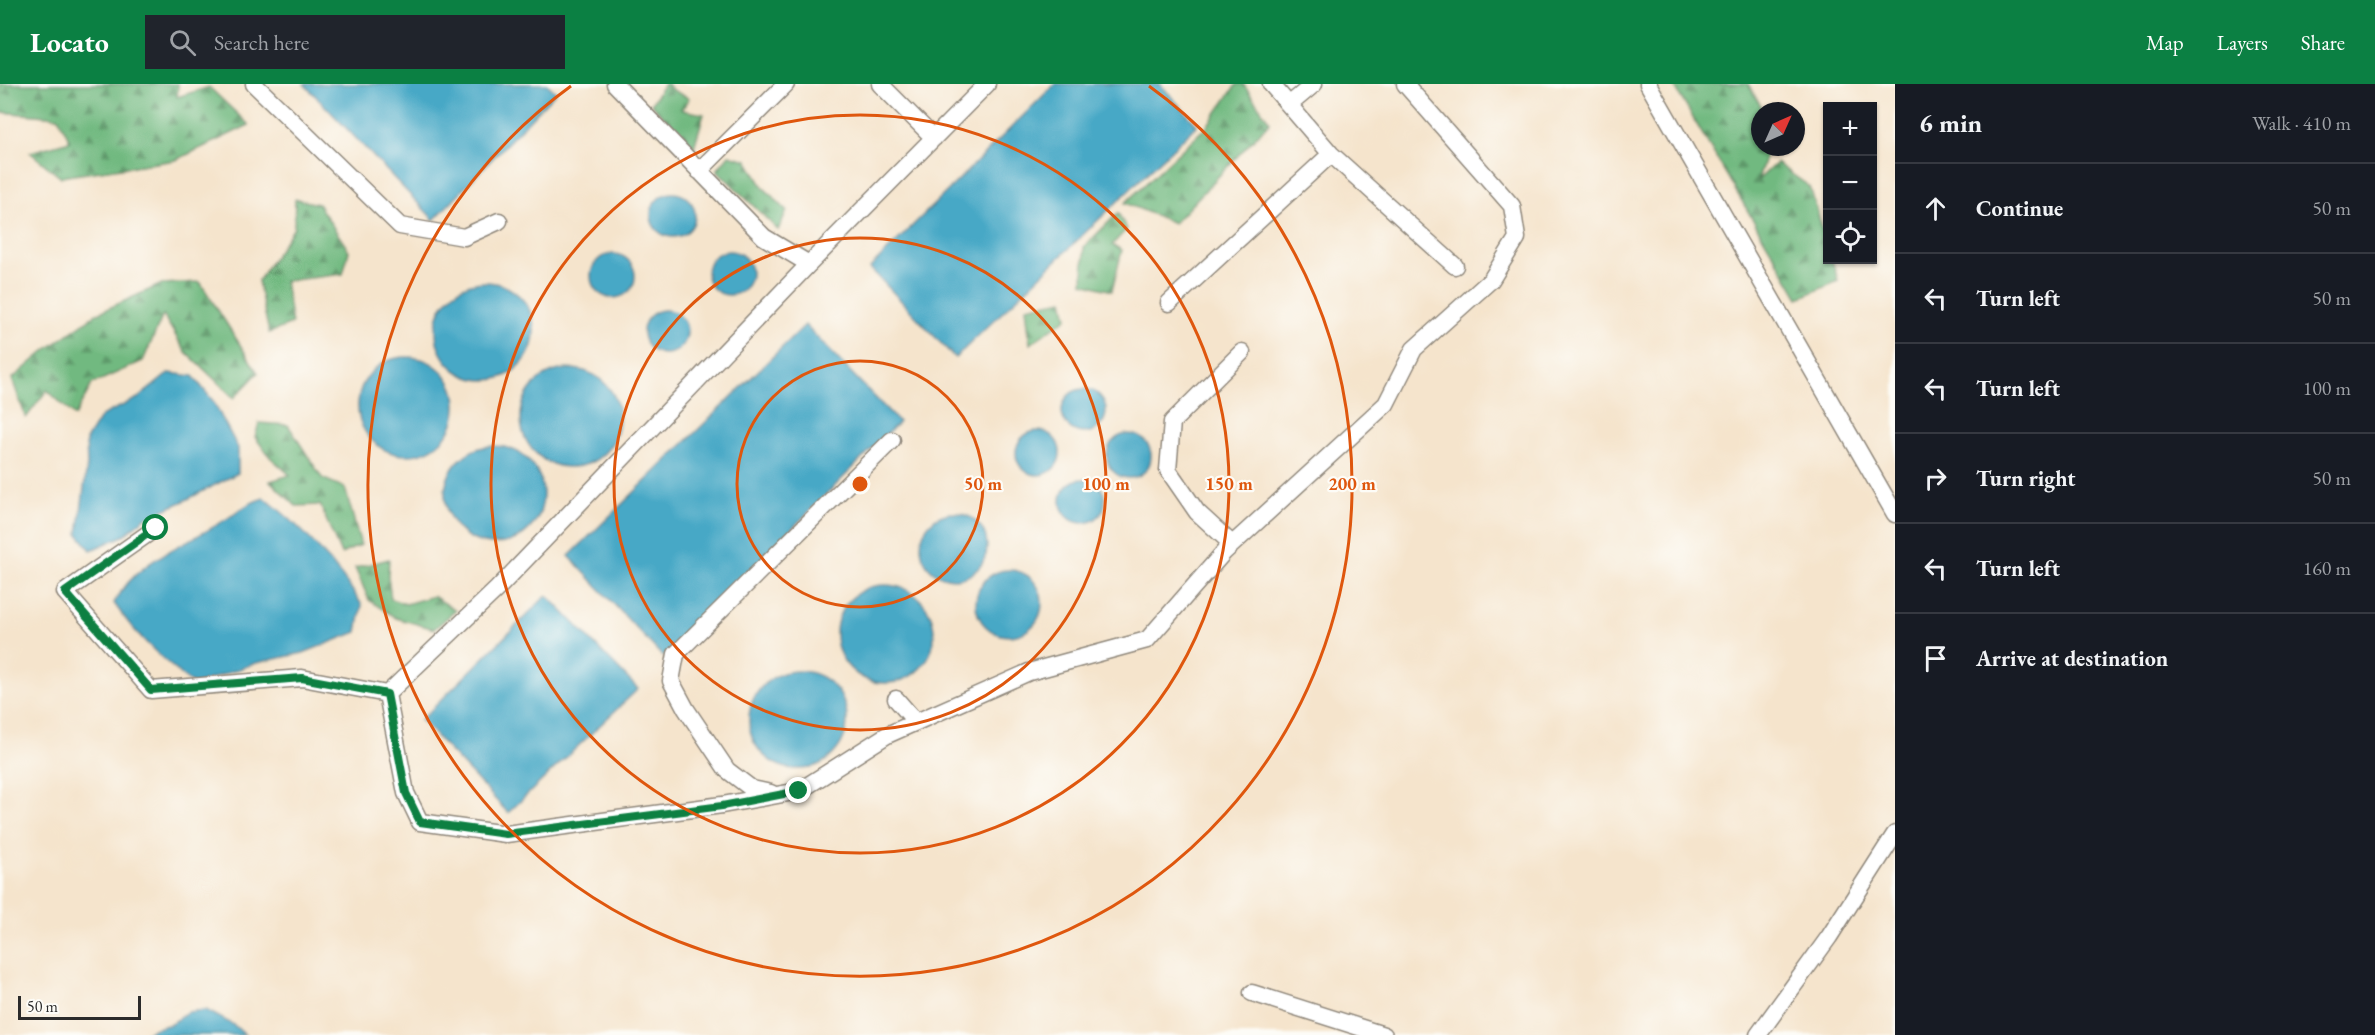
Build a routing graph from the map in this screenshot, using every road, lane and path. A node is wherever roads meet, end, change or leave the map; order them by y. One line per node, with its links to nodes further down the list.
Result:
1 (254, 84): 14 (street)
2 (615, 84): 13 (street)
3 (786, 84): 13 (street)
4 (880, 84): 11 (street)
5 (987, 84): 11 (street)
6 (1271, 84): 10 (street)
7 (1314, 84): 10 (street)
8 (1405, 84): 22 (street)
9 (1648, 84): 20 (street)
10 (1289, 105): 12 (street)
11 (934, 138): 15 (street)
12 (1331, 154): 16 (street); 17 (street)
13 (699, 171): 15 (street)
14 (499, 221)
15 (809, 264): 23 (street)
16 (1455, 266)
17 (1169, 303)
18 (1242, 352): 22 (street)
19 (892, 440): 26 (street)
20 (1895, 514)
21 (156, 528): 23 (street)
22 (1232, 544): 25 (street)
23 (387, 694): 26 (street)
24 (896, 699): 25 (street)
25 (916, 722): 26 (street)
26 (780, 795)
27 (1895, 834): 30 (street)
28 (1252, 993): 29 (street)
29 (1383, 1035)
30 (1758, 1035)

